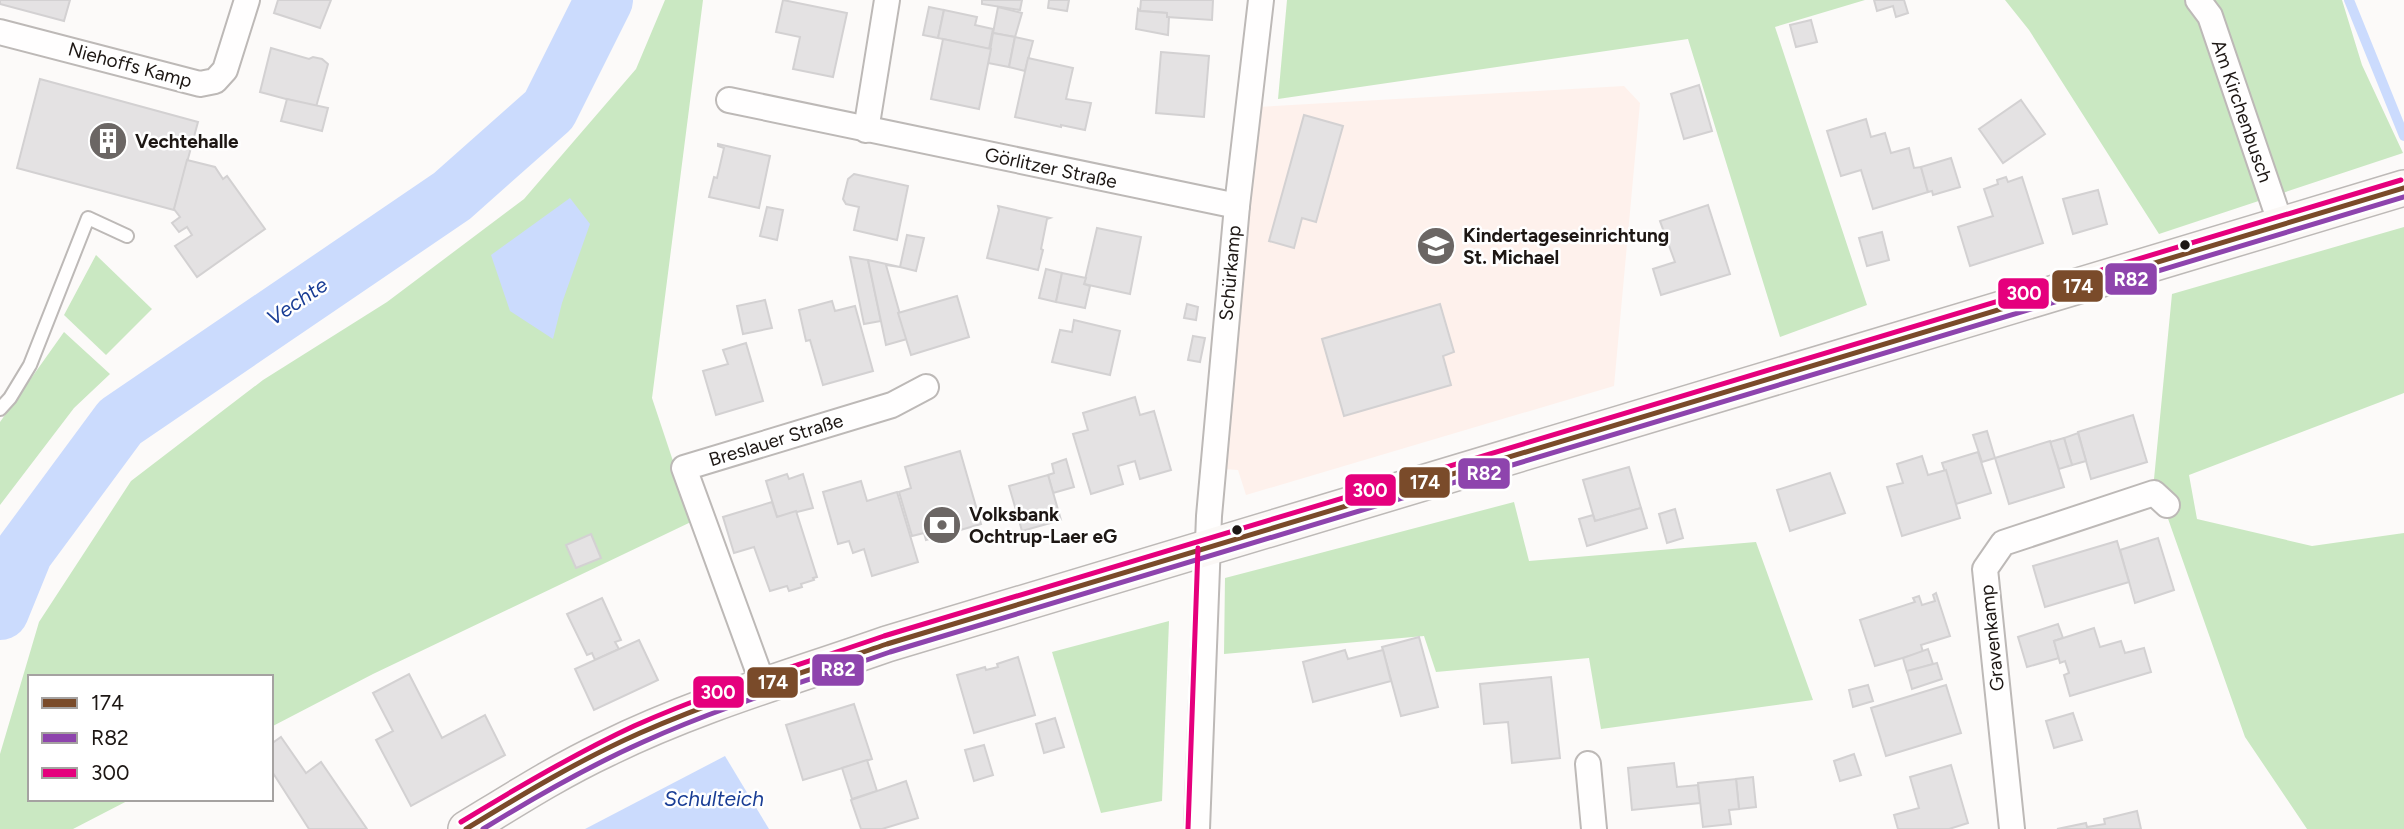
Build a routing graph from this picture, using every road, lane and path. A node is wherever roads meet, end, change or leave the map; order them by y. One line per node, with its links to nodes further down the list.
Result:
1 (247, 0): 5 (street, Niehoffs Kamp)
2 (887, 0): 7 (street)
3 (1261, 0): 9 (street, Schürkamp)
4 (2198, 0): 10 (street, Am Kirchenbusch)
5 (0, 32)
6 (729, 100): 7 (street, Görlitzer Straße)
7 (866, 130): 9 (street, Görlitzer Straße)
8 (2404, 188): 10 (main road)
9 (1237, 206): 15 (street, Schürkamp)
10 (2281, 225): 15 (main road)
11 (127, 236): 13 (lane)
12 (926, 387): 16 (street, Breslauer Straße)
13 (0, 409)
14 (2167, 505): 21 (street, Gravenkamp)
15 (1207, 548): 16 (main road); 19 (street, Schürkamp)
16 (764, 687): 18 (main road)
17 (1588, 764): 20 (street)
18 (466, 829)
19 (1197, 829)
20 (1594, 829)
21 (2012, 829)

